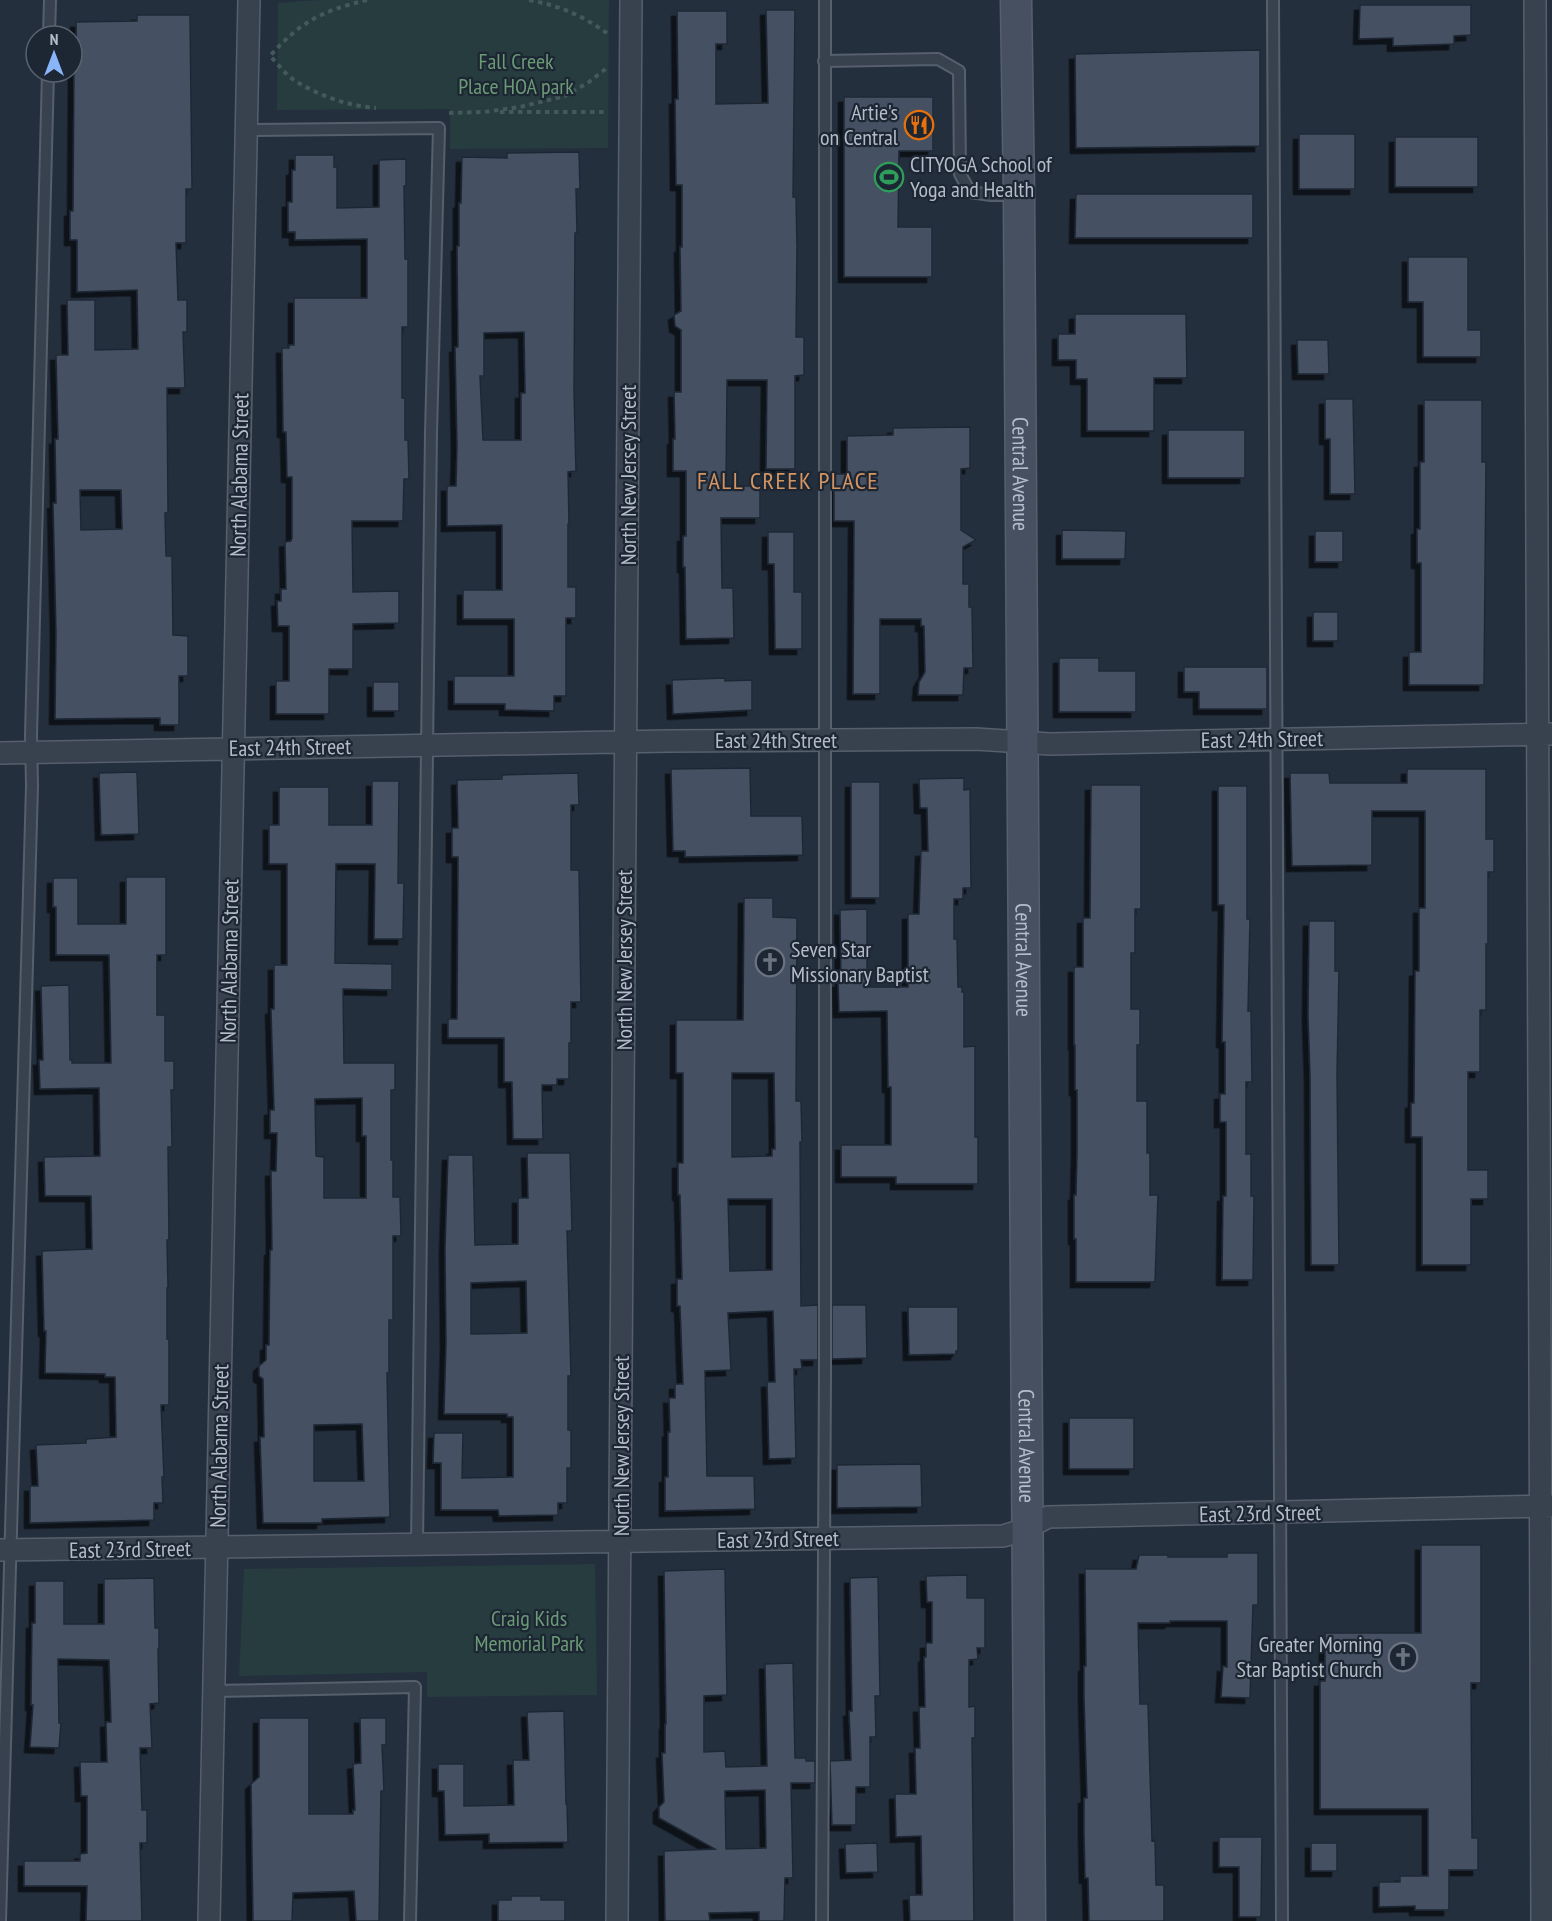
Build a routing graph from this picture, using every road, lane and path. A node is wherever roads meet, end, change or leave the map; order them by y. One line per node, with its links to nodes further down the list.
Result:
1 (50, 0): 10 (lane)
2 (249, 0): 19 (street, North Alabama Street)
3 (367, 0): 15 (path)
4 (529, 0): 11 (path)
5 (632, 0): 24 (street, North New Jersey Street)
6 (825, 0): 12 (lane)
7 (1016, 0): 20 (main road, Central Avenue)
8 (1273, 0): 23 (lane)
9 (1535, 0): 21 (street)
10 (49, 24)
11 (612, 37)
12 (824, 61): 20 (lane); 22 (lane)
13 (612, 64): 16 (path)
14 (48, 84): 29 (lane)
15 (382, 109)
16 (484, 112): 17 (path); 18 (path)
17 (612, 112)
18 (440, 113)
19 (246, 130): 26 (lane); 27 (street, North Alabama Street)
20 (1019, 195): 25 (main road, Central Avenue)
21 (1545, 734): 23 (street, East 24th Street); 30 (street)
22 (825, 739): 24 (street, East 24th Street); 25 (street, East 24th Street); 33 (lane)
23 (1277, 739): 25 (street, East 24th Street); 31 (lane)
24 (626, 741): 26 (street, East 24th Street); 34 (street, North New Jersey Street)
25 (1021, 742): 32 (main road, Central Avenue)
26 (428, 745): 27 (street, East 24th Street); 35 (lane)
27 (233, 748): 29 (street, East 24th Street); 36 (street, North Alabama Street)
28 (0, 753): 29 (street, East 24th Street)
29 (32, 753): 37 (lane)
30 (1546, 1506): 31 (street, East 23rd Street); 46 (street)
31 (1281, 1512): 32 (street, East 23rd Street); 45 (lane)
32 (1028, 1527): 33 (street, East 23rd Street); 44 (main road, Central Avenue)
33 (824, 1538): 34 (street, East 23rd Street); 43 (lane)
34 (620, 1540): 35 (street, East 23rd Street); 42 (street, North New Jersey Street)
35 (417, 1544): 36 (street, East 23rd Street)
36 (217, 1548): 37 (street, East 23rd Street); 38 (street, North Alabama Street)
37 (5, 1550): 39 (lane)
38 (214, 1691): 40 (street, North Alabama Street); 41 (lane)
39 (0, 1921)
40 (209, 1921)
41 (410, 1921)
42 (617, 1921)
43 (822, 1921)
44 (1030, 1921)
45 (1282, 1921)
46 (1542, 1921)

